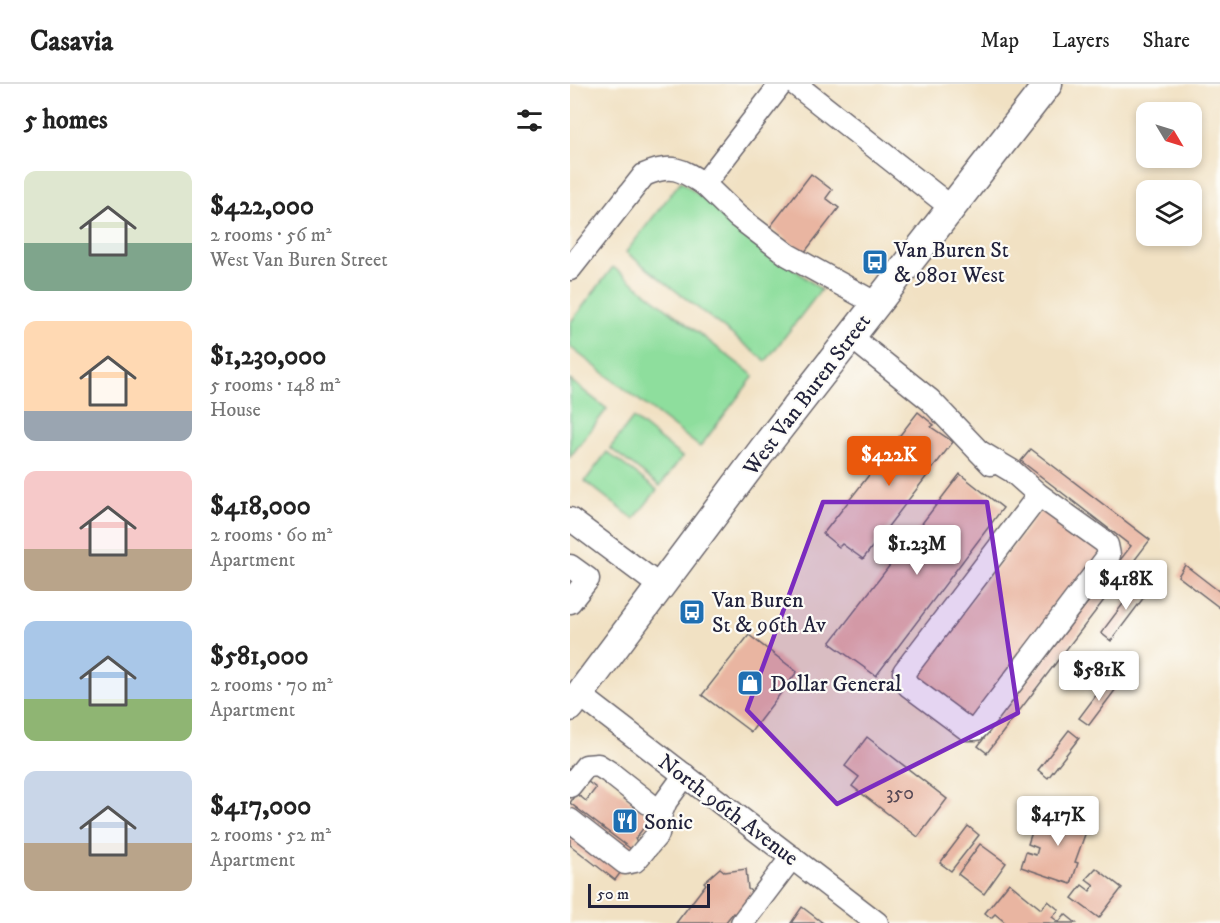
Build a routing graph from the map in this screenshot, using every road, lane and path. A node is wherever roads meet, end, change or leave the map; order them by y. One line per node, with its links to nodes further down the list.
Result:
1 (781, 84): 4 (street)
2 (795, 84): 5 (street)
3 (1048, 84): 5 (main road, West Van Buren Street)
4 (704, 184): 6 (street); 7 (street)
5 (952, 208): 7 (main road, West Van Buren Street)
6 (570, 269)
7 (875, 303): 8 (main road, West Van Buren Street)
8 (850, 336): 9 (street); 12 (main road, West Van Buren Street)
9 (1039, 495): 9 (street)
10 (570, 519): 12 (street)
11 (570, 566): 13 (street)
12 (661, 587): 14 (main road, West Van Buren Street)
13 (570, 602)
14 (575, 701): 15 (street, North 96th Avenue)
15 (686, 776): 17 (street); 19 (street, North 96th Avenue)
16 (570, 786): 17 (street)
17 (661, 813): 18 (street)
18 (570, 820)
19 (792, 857): 20 (street, North 96th Avenue); 21 (street)
20 (874, 922)
21 (742, 923)

